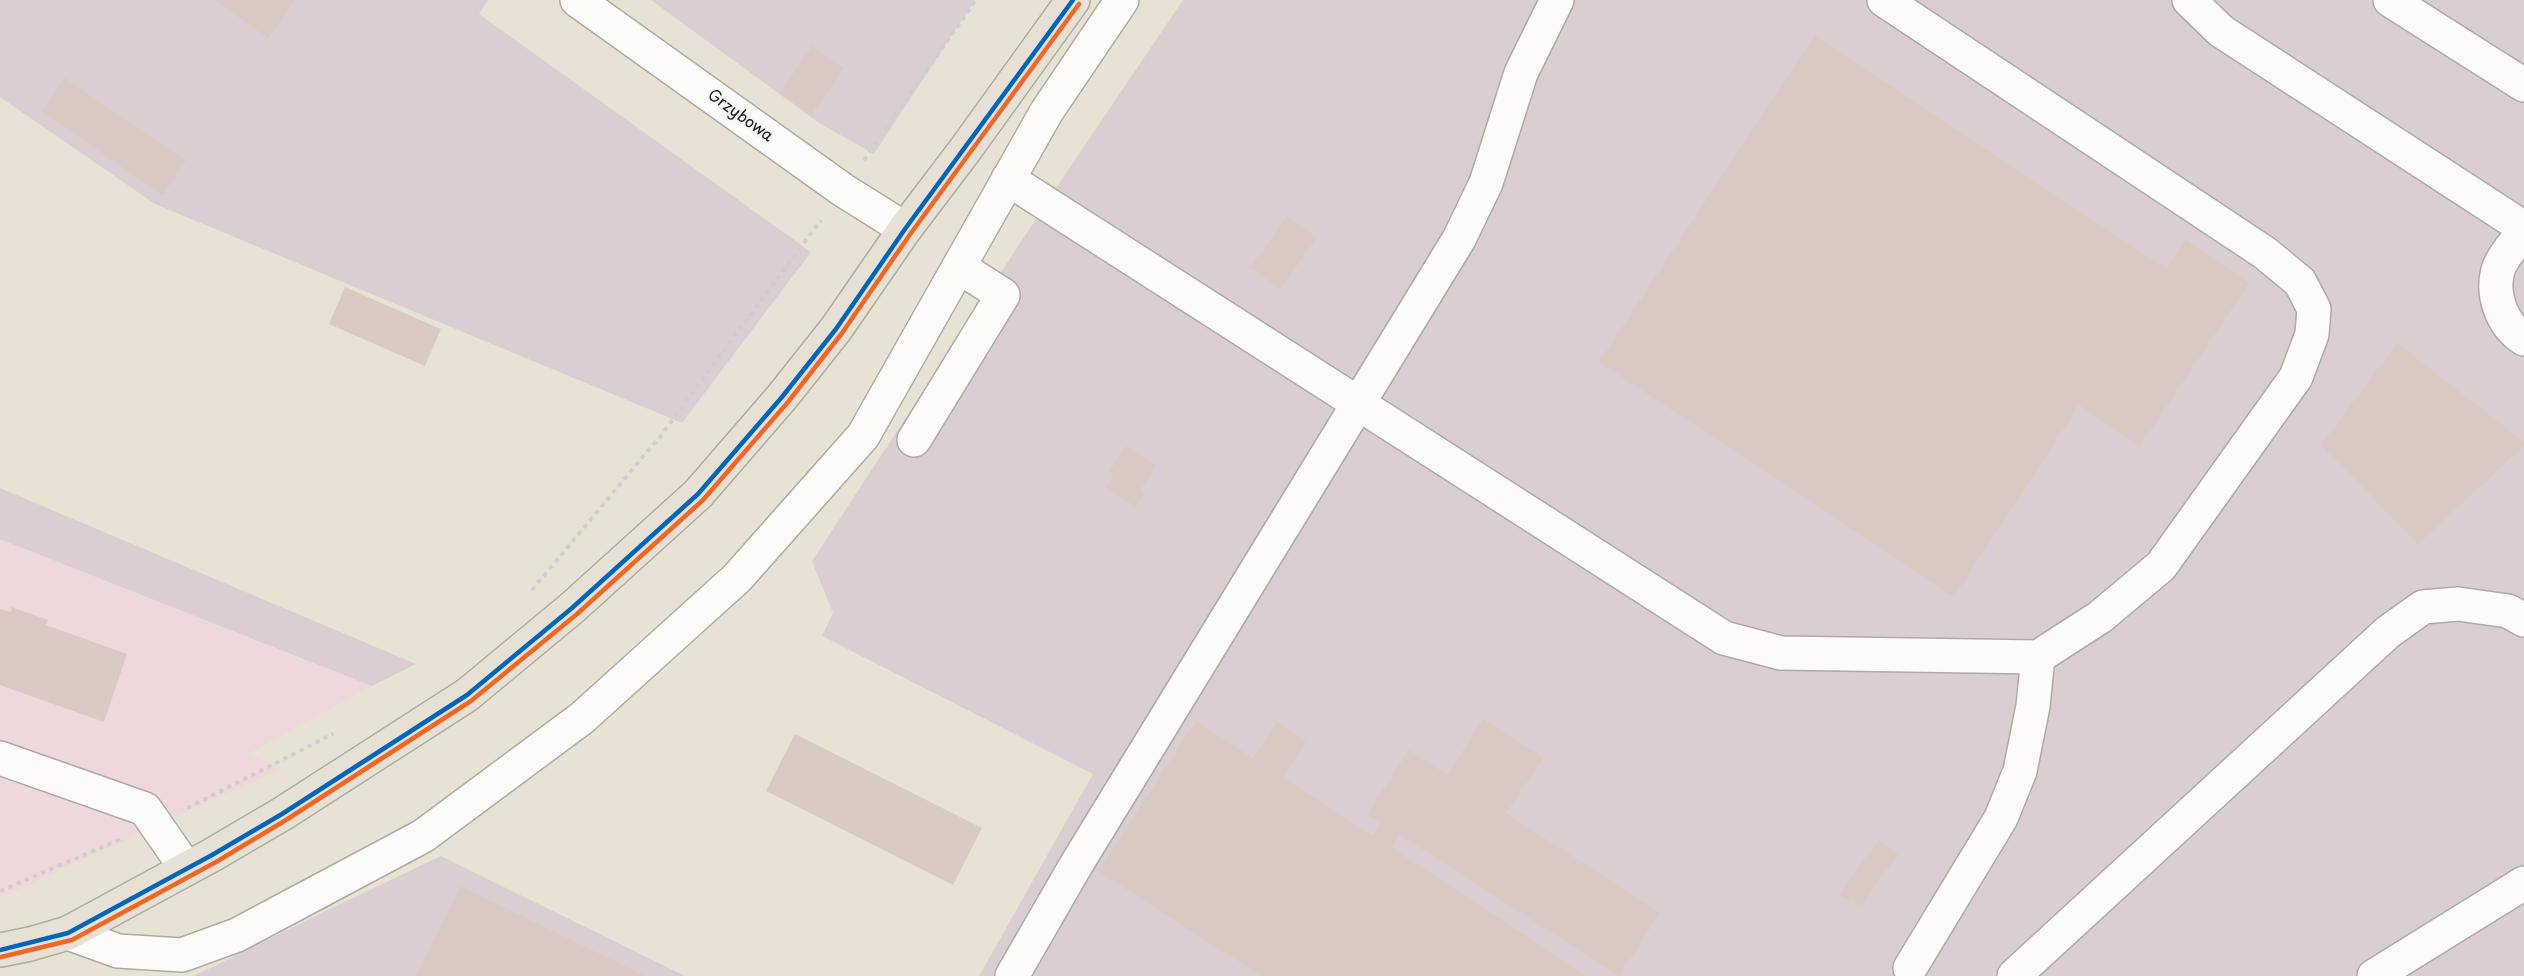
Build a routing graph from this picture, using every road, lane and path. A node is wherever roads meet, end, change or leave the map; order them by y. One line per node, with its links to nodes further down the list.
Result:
1 (578, 0): 11 (street, Grzybowa)
2 (976, 0): 11 (path)
3 (1073, 0): 12 (main road)
4 (1122, 0): 10 (street)
5 (1557, 0): 16 (street)
6 (1884, 0): 20 (street)
7 (2189, 0): 13 (street)
8 (2390, 0): 9 (street)
9 (2524, 85)
10 (1008, 179): 14 (street); 16 (street)
11 (843, 190): 12 (street, Grzybowa); 18 (path)
12 (905, 229): 24 (main road)
13 (2524, 229): 15 (street)
14 (959, 267): 17 (street); 27 (street)
15 (2524, 339)
16 (1359, 404): 20 (street); 30 (street)
17 (914, 440)
18 (529, 594)
19 (2524, 620): 31 (street)
20 (2038, 657): 29 (street)
21 (335, 733): 23 (path)
22 (0, 758): 23 (street)
23 (155, 824): 24 (street); 26 (path)
24 (186, 868): 27 (main road)
25 (2524, 883): 32 (street)
26 (0, 891)
27 (68, 933): 28 (main road)
28 (0, 950)
29 (1912, 973)
30 (1012, 976)
31 (2014, 976)
32 (2374, 976)

